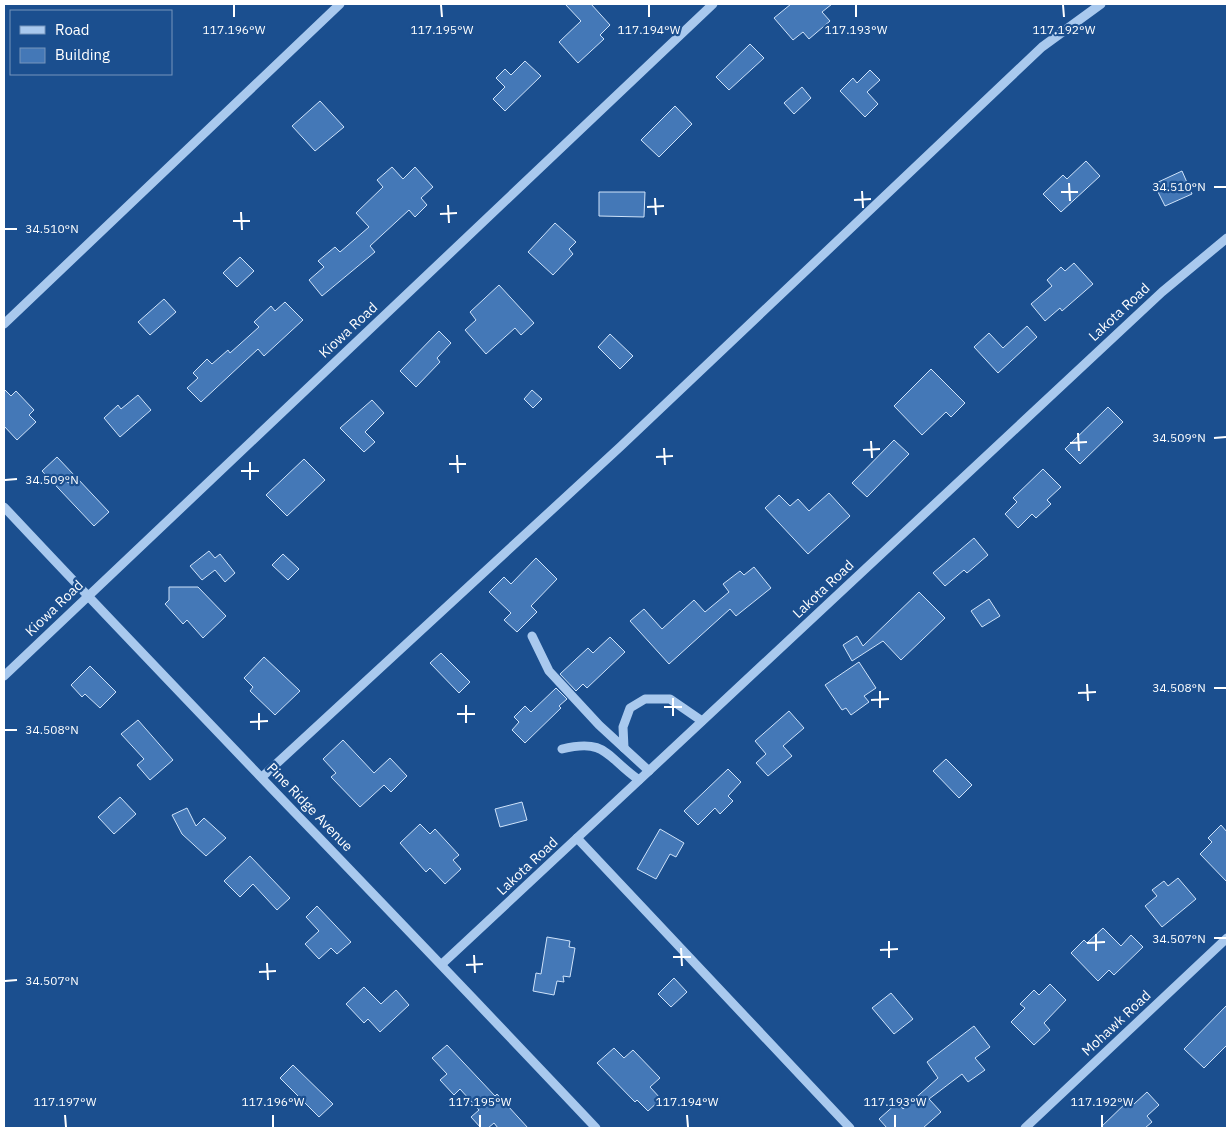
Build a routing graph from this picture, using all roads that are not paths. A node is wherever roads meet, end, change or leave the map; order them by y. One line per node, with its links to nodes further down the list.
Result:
1 (340, 4): 5 (street)
2 (713, 4): 7 (street, Kiowa Road)
3 (1101, 4): 14 (street)
4 (1227, 238): 10 (street, Lakota Road)
5 (4, 324)
6 (4, 506): 7 (street, Pine Ridge Avenue)
7 (87, 596): 9 (street, Kiowa Road); 14 (street, Pine Ridge Avenue)
8 (532, 636): 11 (street)
9 (4, 676)
10 (702, 721): 11 (street); 13 (street, Lakota Road)
11 (624, 748): 13 (street)
12 (562, 749): 15 (street)
13 (649, 770): 15 (street, Lakota Road)
14 (262, 777): 18 (street, Pine Ridge Avenue)
15 (639, 780): 16 (street, Lakota Road)
16 (577, 838): 18 (street, Lakota Road); 20 (street)
17 (1227, 938): 21 (street, Mohawk Road)
18 (442, 964): 19 (street, Pine Ridge Avenue)
19 (596, 1128)
20 (850, 1128)
21 (1024, 1128)

